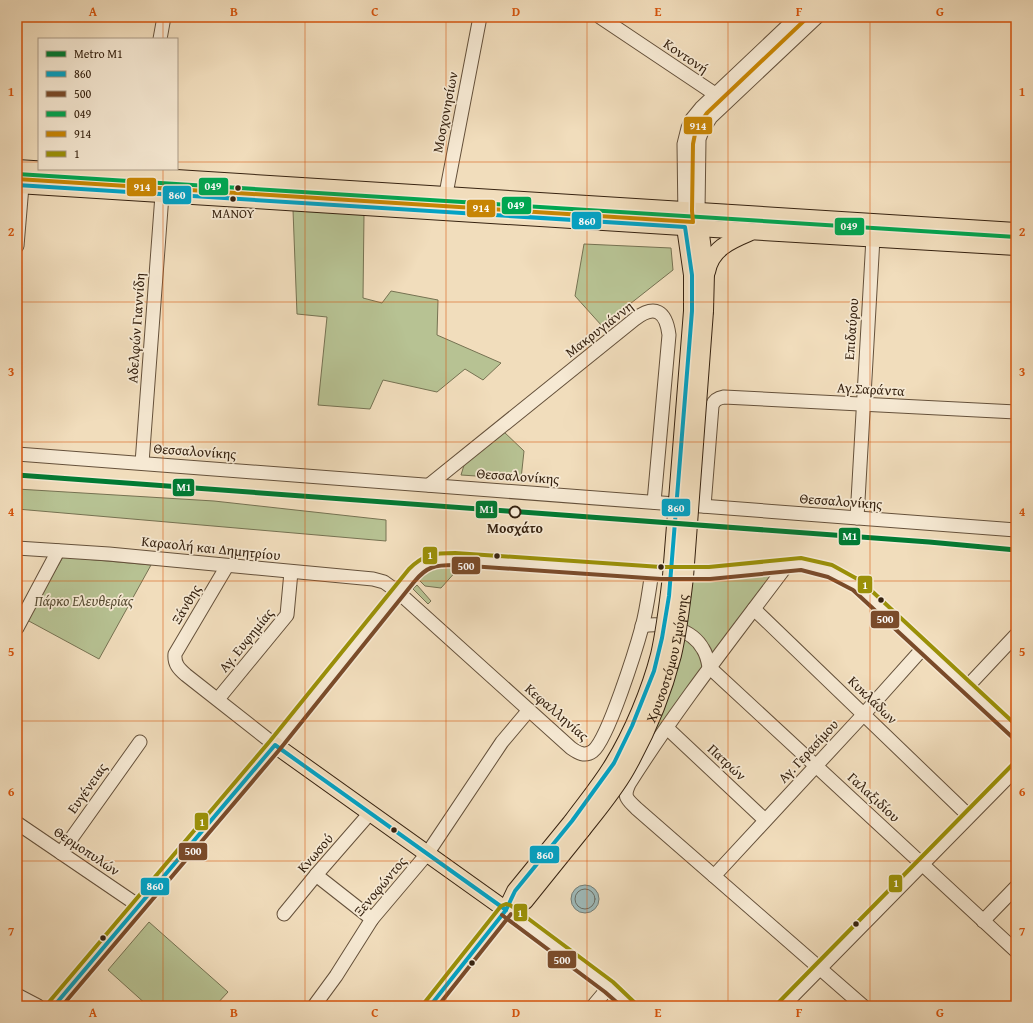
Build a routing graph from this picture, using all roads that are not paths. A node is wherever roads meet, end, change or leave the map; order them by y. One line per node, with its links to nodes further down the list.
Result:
1 (164, 17): 6 (street)
2 (480, 17): 15 (street, Μοσχονησίων)
3 (600, 17): 7 (street, Κοντονή)
4 (797, 17): 7 (street)
5 (817, 17): 16 (street)
6 (160, 38)
7 (715, 94): 16 (street)
8 (17, 168): 9 (main road)
9 (38, 169)
10 (65, 170): 11 (main road)
11 (137, 173): 13 (street); 15 (main road)
12 (19, 186): 13 (main road); 22 (street)
13 (136, 193): 14 (main road)
14 (162, 195): 17 (main road); 29 (street, Αδελφών Γιαννίδη)
15 (445, 195): 16 (main road); 17 (street, Μοσχονησίων)
16 (691, 211): 18 (main road, Χρυσοστόμου Σμύρνης); 20 (main road)
17 (442, 212): 18 (main road)
18 (692, 228): 19 (main road); 24 (main road, Χρυσοστόμου Σμύρνης); 25 (main road, Χρυσοστόμου Σμύρνης)
19 (753, 231): 21 (main road); 24 (main road)
20 (1016, 231)
21 (873, 238): 23 (main road); 26 (street, Επιδαύρου)
22 (17, 246)
23 (1016, 246)
24 (706, 273): 25 (main road, Χρυσοστόμου Σμύρνης)
25 (698, 311): 69 (main road, Χρυσοστόμου Σμύρνης, bridge)
26 (862, 404): 27 (street, Αγ.Σαράντα); 32 (street, Αγ.Σαράντα); 33 (street, Επιδαύρου)
27 (1016, 412)
28 (17, 454): 29 (street, Θεσσαλονίκης)
29 (142, 463): 30 (street, Θεσσαλονίκης)
30 (429, 485): 31 (street, Θεσσαλονίκης); 31 (street, Μακρυγιάννη)
31 (654, 502): 32 (street, Θεσσαλονίκης)
32 (704, 506): 33 (street, Θεσσαλονίκης)
33 (857, 518): 34 (street, Θεσσαλονίκης)
34 (1016, 530)
35 (17, 548): 36 (street, Καραολή και Δημητρίου)
36 (58, 551): 38 (street, Καραολή και Δημητρίου); 44 (street)
37 (787, 565): 40 (street); 42 (street, Χρυσοστόμου Σμύρνης); 46 (street)
38 (228, 566): 39 (street, Καραολή και Δημητρίου); 49 (street, Ξάνθης)
39 (291, 572): 41 (street, Καραολή και Δημητρίου); 49 (street, Αγ. Ευφημίας)
40 (652, 572): 41 (street); 43 (street, Κεφαλληνίας)
41 (398, 592): 50 (street, Κεφαλληνίας); 55 (street)
42 (754, 609): 47 (street, Χρυσοστόμου Σμύρνης); 51 (street, Κυκλάδων)
43 (642, 626): 47 (street); 50 (street, Κεφαλληνίας)
44 (17, 628)
45 (1016, 635): 48 (street)
46 (924, 647): 48 (street); 51 (street, Αγ. Γερασίμου)
47 (709, 667): 52 (street, Χρυσοστόμου Σμύρνης); 56 (street, Γαλαξιδίου)
48 (967, 687): 53 (street)
49 (218, 700): 55 (street)
50 (529, 710): 63 (street, Ξενοφώντος)
51 (864, 714): 56 (street, Αγ. Γερασίμου); 59 (street, Κυκλάδων)
52 (667, 728): 60 (street, Πατρών); 66 (street, Χρυσοστόμου Σμύρνης)
53 (1016, 732)
54 (140, 742): 62 (street, Ευγένειας)
55 (275, 745): 58 (main road); 68 (main road)
56 (817, 766): 60 (street, Αγ. Γερασίμου); 64 (street, Γαλαξιδίου)
57 (1016, 768): 59 (street)
58 (370, 813): 63 (main road); 65 (street, Κνωσού)
59 (969, 816): 64 (street)
60 (765, 820): 66 (street, Αγ. Γερασίμου)
61 (17, 823): 62 (street, Θερμοπυλών)
62 (61, 853): 68 (street, Θερμοπυλών)
63 (428, 854): 69 (main road); 71 (street, Ξενοφώντος)
64 (922, 864): 72 (street, Γαλαξιδίου); 74 (street)
65 (316, 875): 70 (street, Κνωσού); 71 (street)
66 (714, 876): 74 (street)
67 (1016, 887): 72 (street)
68 (139, 906): 78 (main road)
69 (506, 910): 75 (street); 80 (main road, Χρυσοστόμου Σμύρνης)
70 (284, 914)
71 (372, 919): 79 (street, Ξενοφώντος)
72 (982, 920): 73 (street, Γαλαξιδίου)
73 (1016, 951)
74 (820, 968): 83 (street); 84 (street)
75 (609, 987): 81 (street); 82 (street)
76 (17, 995): 77 (street)
77 (38, 1006)
78 (54, 1006)
79 (314, 1006)
80 (430, 1006)
81 (593, 1006)
82 (630, 1006)
83 (783, 1006)
84 (863, 1006)

